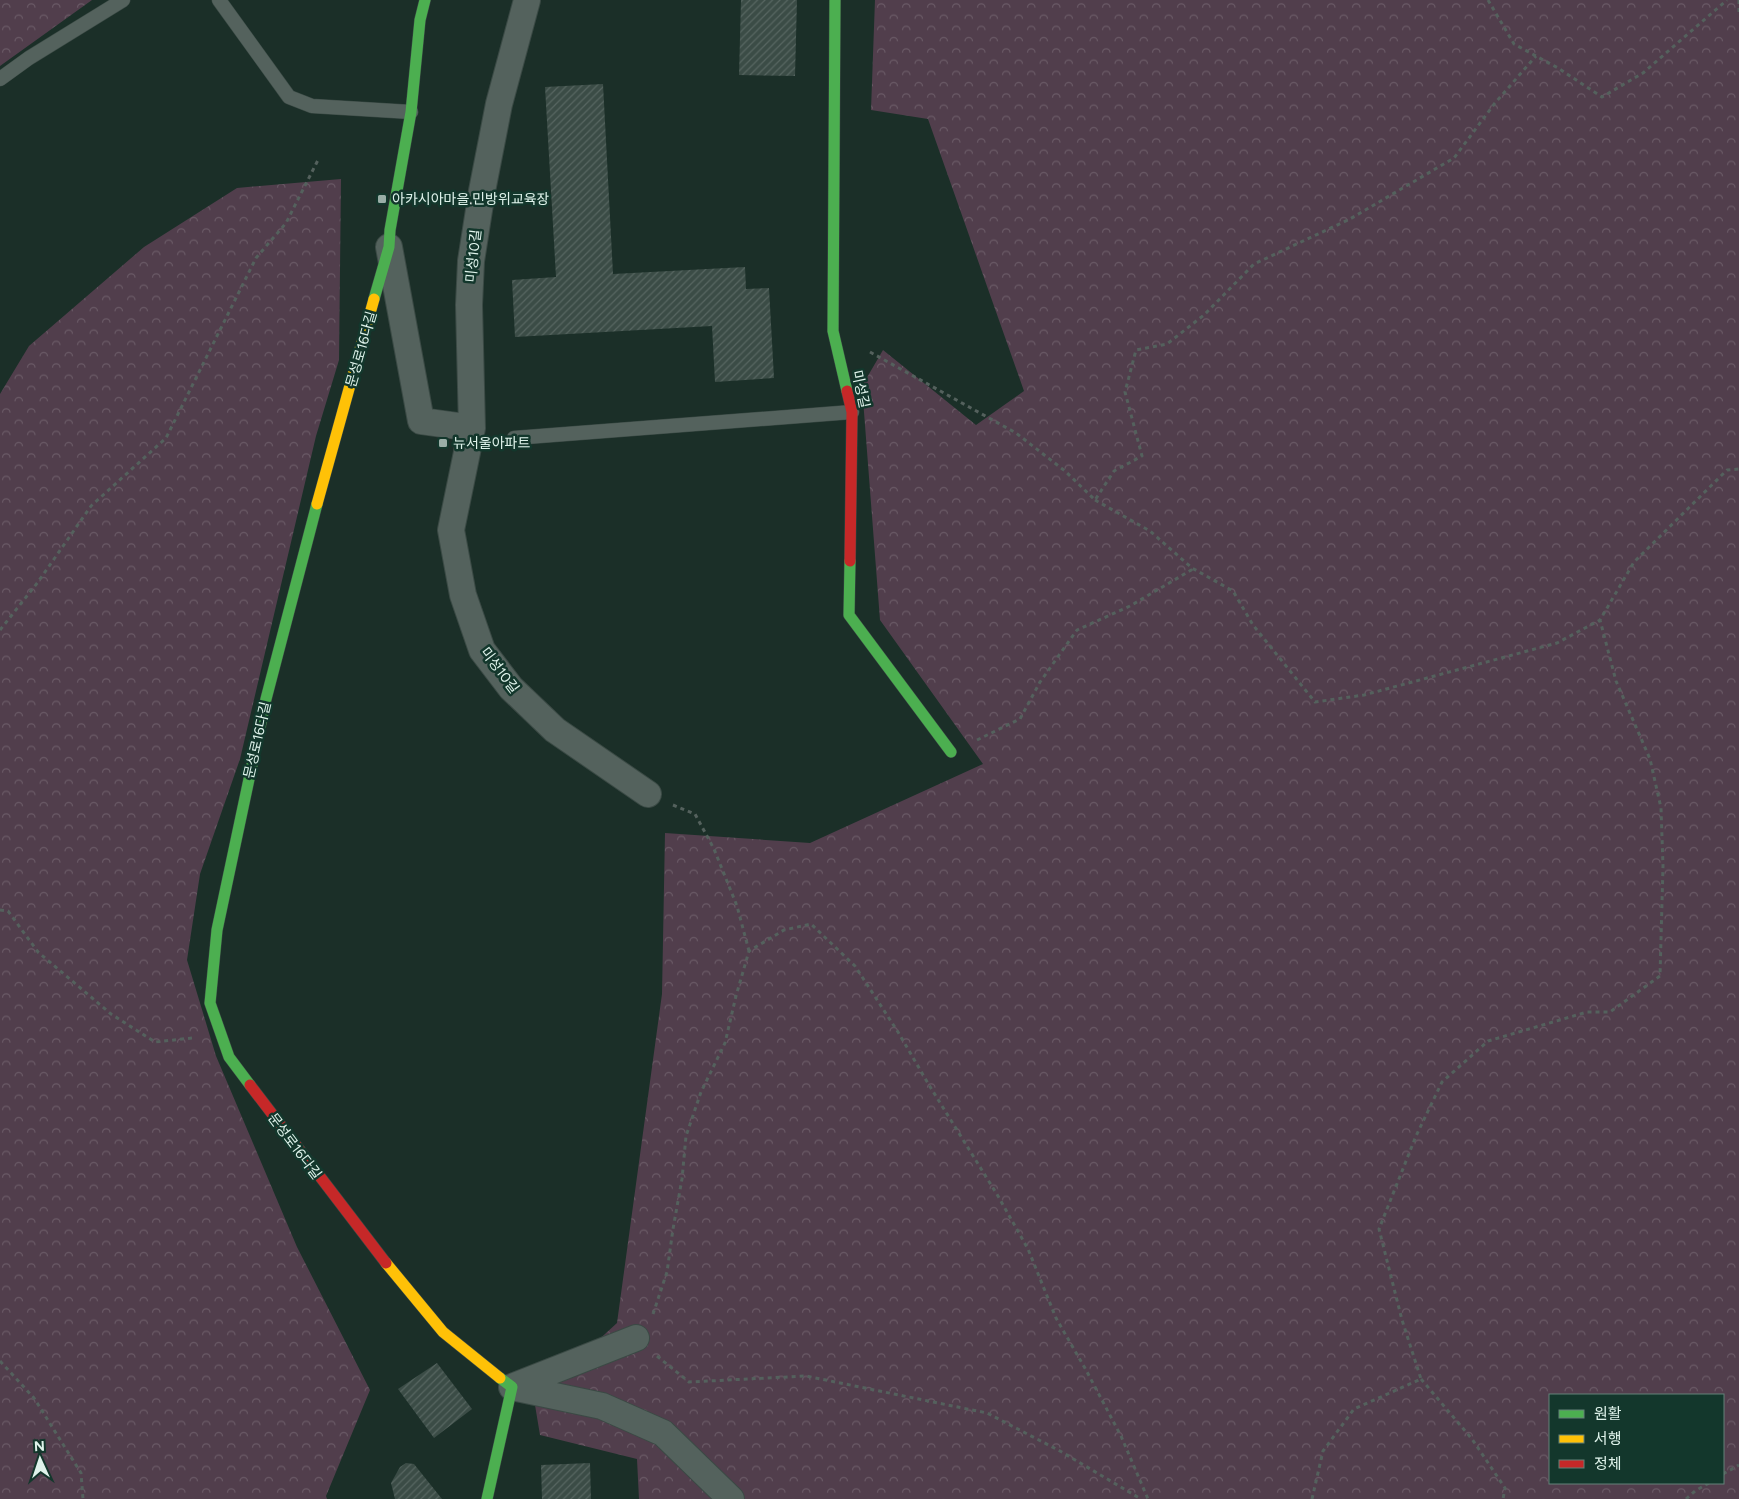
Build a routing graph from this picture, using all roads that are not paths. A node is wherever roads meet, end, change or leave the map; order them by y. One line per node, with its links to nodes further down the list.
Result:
1 (123, 0): 6 (lane)
2 (220, 0): 7 (lane)
3 (425, 0): 7 (street, 문성로16다길)
4 (527, 0): 10 (street, 미성10길)
5 (835, 0): 9 (street, 미성길)
6 (0, 79)
7 (411, 112): 8 (street, 문성로16다길)
8 (390, 247): 10 (street); 15 (street, 문성로16다길)
9 (852, 412): 11 (lane); 12 (street, 미성길)
10 (472, 428): 13 (street, 미성10길)
11 (514, 438)
12 (951, 752)
13 (648, 794)
14 (636, 1338): 15 (street)
15 (512, 1387): 16 (street); 17 (street, 문성로16다길)
16 (486, 1499)
17 (731, 1499)

